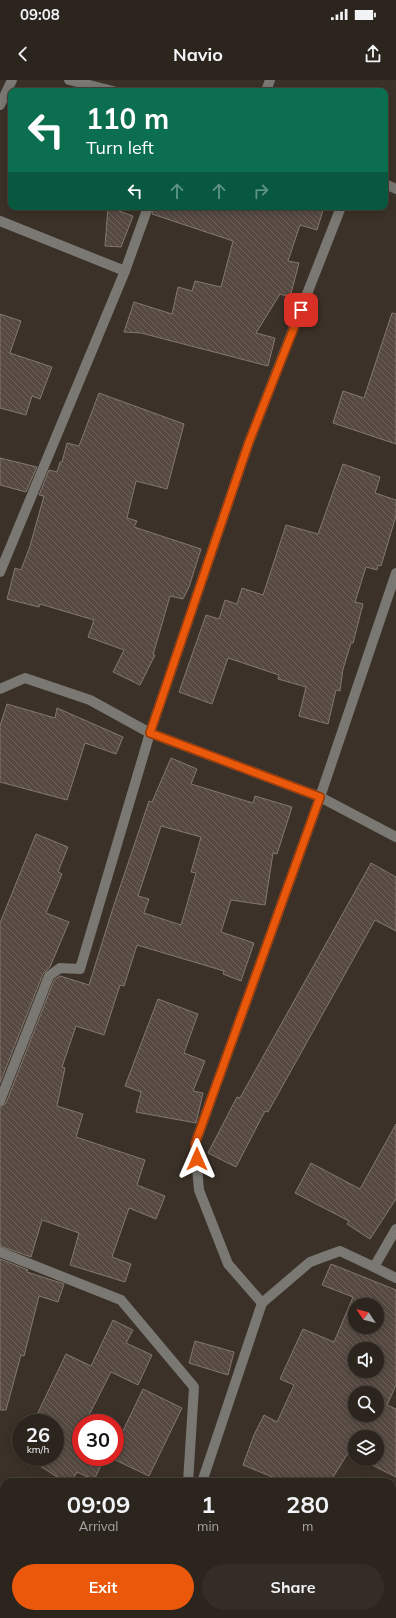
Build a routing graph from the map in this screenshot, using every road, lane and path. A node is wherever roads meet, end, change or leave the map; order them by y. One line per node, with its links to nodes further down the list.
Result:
1 (12, 80): 4 (street)
2 (69, 80): 3 (street)
3 (101, 88)
4 (0, 104)
5 (147, 210): 8 (street)
6 (340, 210): 12 (street)
7 (0, 221): 8 (street)
8 (125, 271): 9 (street)
9 (0, 572)
10 (396, 573): 13 (street)
11 (0, 689): 12 (street)
12 (150, 733): 13 (street); 15 (street)
13 (320, 797): 14 (street); 20 (street)
14 (396, 836)
15 (0, 1101)
16 (396, 1229): 18 (street)
17 (0, 1252): 21 (street)
18 (374, 1267): 19 (street); 20 (street)
19 (396, 1278)
20 (262, 1303): 22 (street)
21 (188, 1478)
22 (203, 1478)

